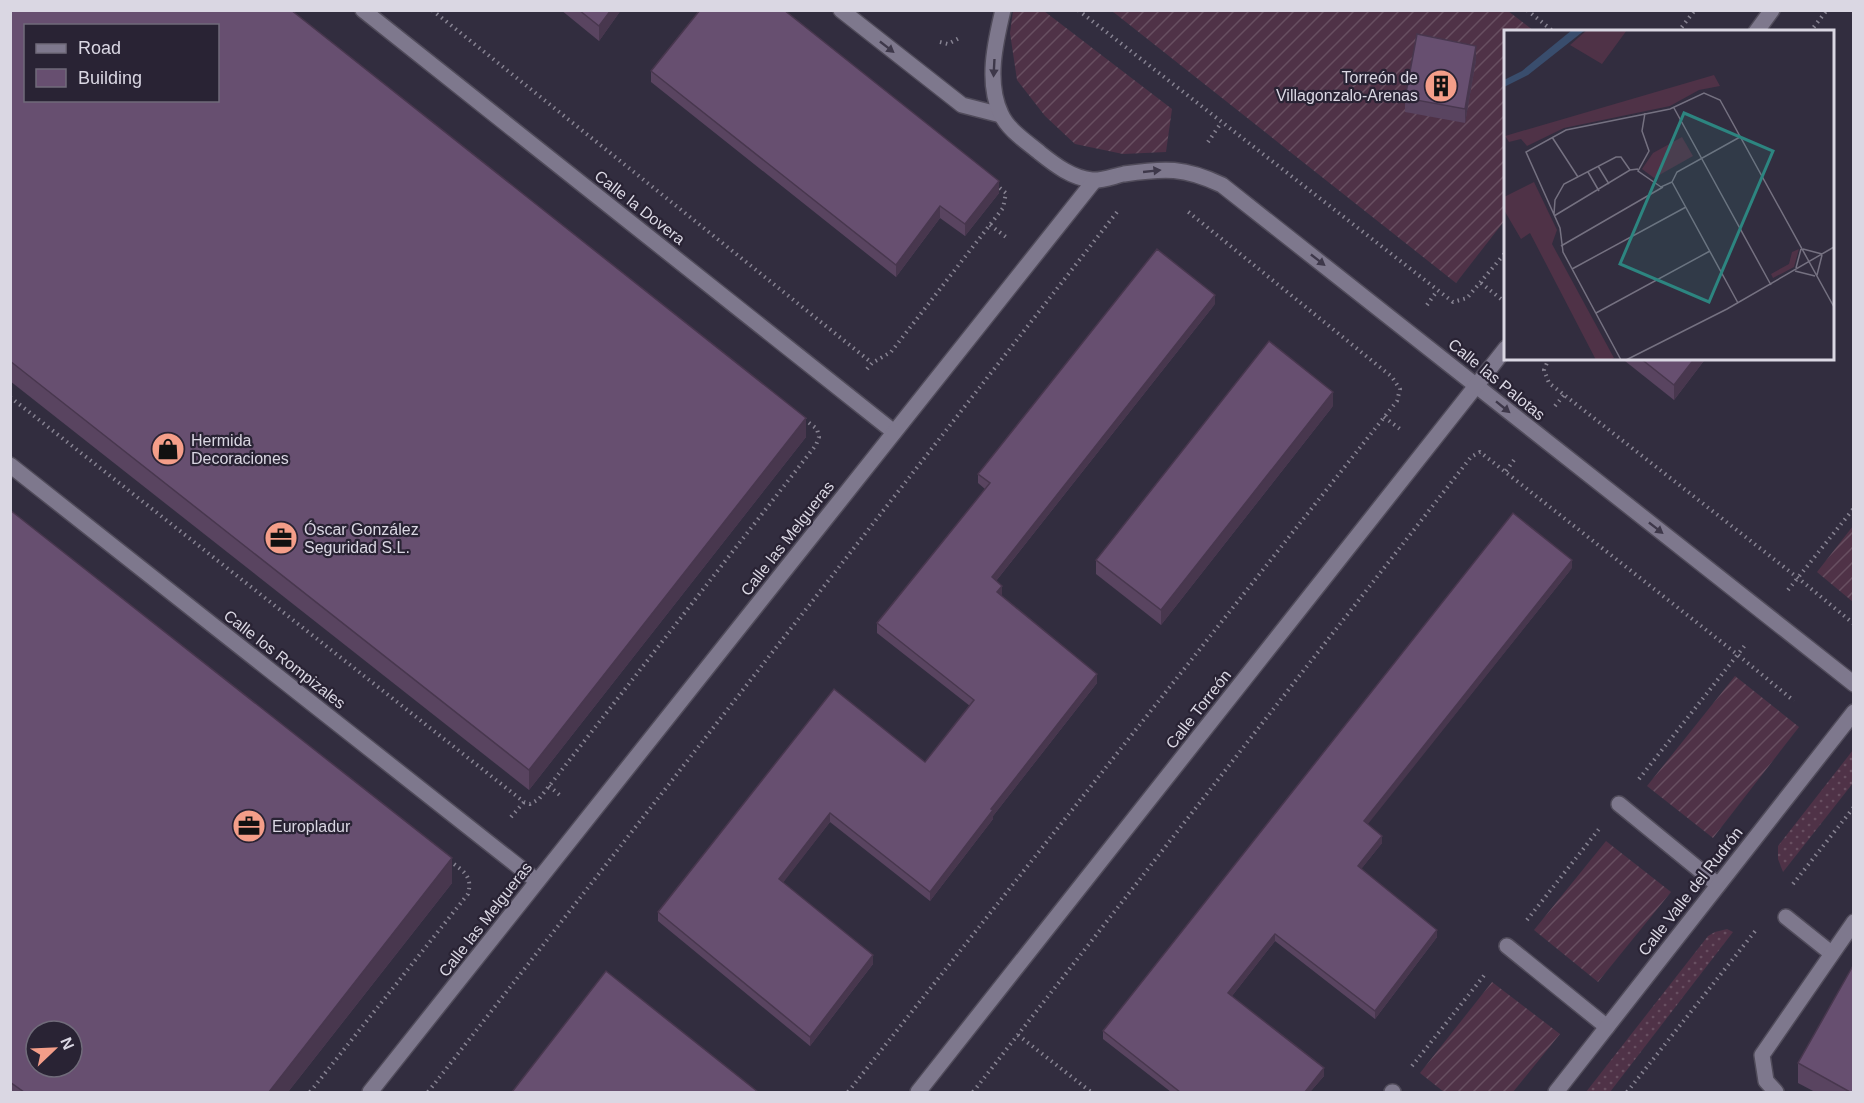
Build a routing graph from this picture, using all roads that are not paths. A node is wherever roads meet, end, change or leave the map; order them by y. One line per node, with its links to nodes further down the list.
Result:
1 (363, 10): 10 (street, Calle la Dovera)
2 (841, 10): 6 (street, one-way to 6)
3 (1003, 10): 6 (street, one-way to 6)
4 (1772, 10): 5 (street)
5 (1757, 30)
6 (1001, 115): 7 (street)
7 (1094, 181): 9 (street, Calle las Palotas, one-way to 9); 10 (street, Calle las Melgueras)
8 (1504, 351): 9 (street, Calle Torreón)
9 (1476, 386): 12 (street, Calle las Palotas, one-way to 12); 23 (street, Calle Torreón)
10 (894, 432): 15 (street, Calle las Melgueras)
11 (10, 465): 15 (street, Calle los Rompizales)
12 (1854, 684)
13 (1854, 712): 16 (street, Calle Valle del Rudrón)
14 (1619, 804): 16 (street)
15 (537, 881): 22 (street, Calle las Melgueras)
16 (1718, 885): 21 (street, Calle Valle del Rudrón)
17 (1786, 918): 20 (street)
18 (1854, 922): 20 (street)
19 (1507, 945): 21 (street)
20 (1831, 953): 25 (street)
21 (1607, 1027): 24 (street, Calle Valle del Rudrón)
22 (370, 1092)
23 (918, 1092)
24 (1556, 1092)
25 (1776, 1092)

